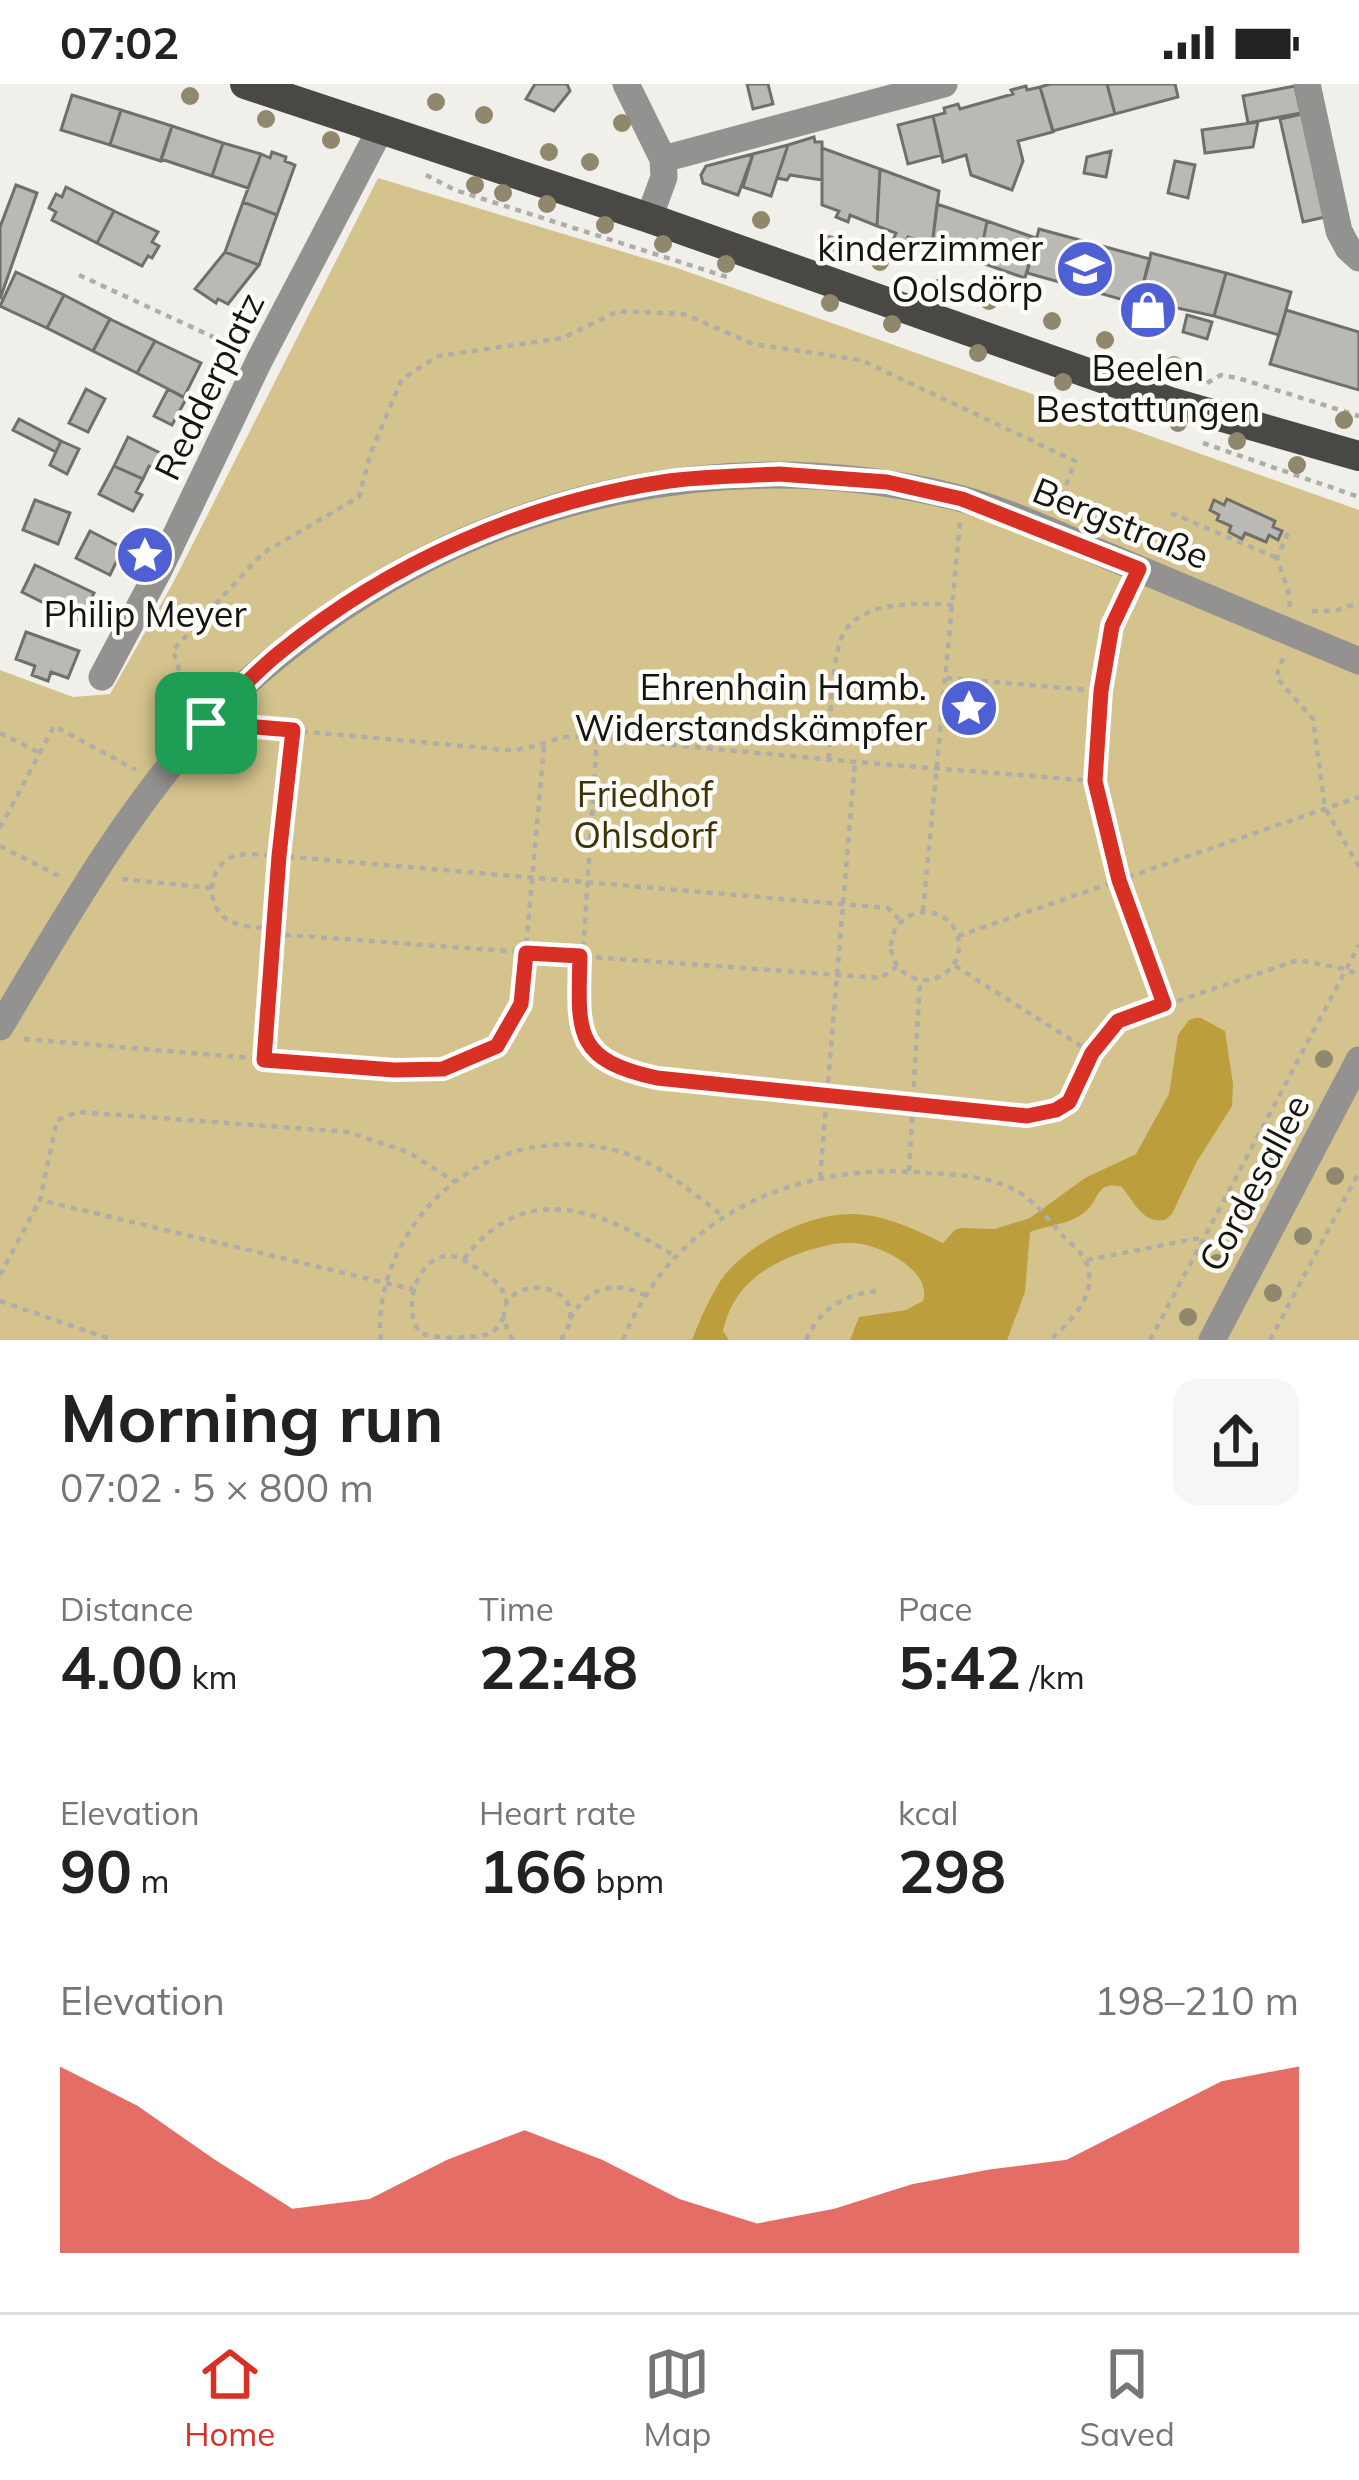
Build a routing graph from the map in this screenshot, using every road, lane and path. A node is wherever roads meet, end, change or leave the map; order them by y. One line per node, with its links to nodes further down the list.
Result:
1 (245, 84): 5 (main road)
2 (626, 84): 6 (street)
3 (944, 84): 6 (street)
4 (1307, 84): 9 (street)
5 (381, 128): 8 (main road); 12 (street, Redderplatz)
6 (663, 158): 8 (street)
7 (414, 169): 11 (path)
8 (649, 218): 16 (main road)
9 (1359, 258)
10 (79, 275): 12 (path)
11 (729, 278)
12 (260, 359): 29 (street, Redderplatz)
13 (1221, 375): 14 (path)
14 (1359, 416)
15 (1206, 444): 17 (path)
16 (1359, 456)
17 (1359, 497)
18 (962, 499): 23 (street, Bergstraße); 25 (path); 32 (street, Bergstraße)
19 (1056, 513): 32 (path)
20 (1171, 513): 22 (path)
21 (1288, 533): 22 (path)
22 (1277, 558): 27 (path)
23 (1139, 569): 27 (street, Bergstraße); 31 (path)
24 (1359, 603): 26 (path)
25 (952, 605): 30 (path); 38 (path)
26 (1312, 611)
27 (1292, 633): 28 (street, Bergstraße); 44 (path)
28 (1359, 661)
29 (102, 677)
30 (946, 678): 31 (path); 40 (path)
31 (1101, 691): 41 (path)
32 (199, 717): 33 (path); 42 (street, Bergstraße)
33 (293, 730): 36 (path); 47 (path)
34 (0, 733): 37 (path)
35 (598, 738): 36 (path); 38 (path); 51 (path)
36 (544, 746): 49 (path)
37 (40, 753): 42 (path); 45 (path)
38 (829, 759): 39 (path)
39 (855, 762): 40 (path); 54 (path)
40 (938, 768): 41 (path); 55 (path)
41 (1095, 781): 50 (path)
42 (156, 782): 52 (street, Bergstraße)
43 (1359, 797): 44 (path)
44 (1325, 808): 48 (path); 50 (path)
45 (0, 828)
46 (0, 846): 52 (path)
47 (279, 856): 49 (path); 53 (path); 57 (path)
48 (1359, 867)
49 (534, 878): 51 (path); 60 (path)
50 (1119, 880): 58 (path); 68 (path)
51 (586, 881): 54 (path); 61 (path)
52 (88, 882): 53 (path); 69 (street, Bergstraße)
53 (212, 888): 57 (path)
54 (842, 904): 56 (path); 65 (path)
55 (923, 911): 56 (path); 58 (path)
56 (901, 921): 63 (path)
57 (273, 932): 60 (path); 71 (path)
58 (958, 936): 62 (path)
59 (1359, 945): 64 (path)
60 (526, 953): 61 (path); 71 (path)
61 (580, 956): 65 (path); 73 (path)
62 (954, 965): 67 (path); 70 (path)
63 (897, 966): 65 (path); 67 (path)
64 (1346, 969): 66 (path); 68 (path); 81 (path)
65 (837, 976): 73 (path)
66 (1359, 976)
67 (920, 980): 74 (path)
68 (1164, 1004): 70 (path)
69 (11, 1033): 71 (path)
70 (1092, 1053): 74 (path)
71 (264, 1060)
72 (1359, 1060): 104 (street, Cordesallee)
73 (828, 1096): 74 (path); 77 (path)
74 (914, 1106): 75 (path)
75 (909, 1171): 77 (path); 84 (path)
76 (1359, 1172): 96 (path)
77 (820, 1178): 80 (path)
78 (454, 1180): 79 (path); 80 (path); 86 (path)
79 (40, 1200): 85 (path); 86 (path)
80 (724, 1217): 82 (path)
81 (1205, 1237): 84 (path); 103 (path)
82 (676, 1257): 83 (path); 89 (path)
83 (464, 1259): 87 (path); 91 (path)
84 (1086, 1260): 102 (path)
85 (0, 1275)
86 (386, 1283): 87 (path); 98 (path)
87 (415, 1290): 95 (path)
88 (876, 1291): 101 (path)
89 (644, 1295): 93 (path); 100 (path)
90 (0, 1301): 97 (path)
91 (507, 1306): 92 (path); 93 (path)
92 (504, 1317): 95 (path); 99 (path)
93 (570, 1320): 94 (path)
94 (565, 1337)
95 (441, 1339)
96 (1273, 1339)
97 (113, 1340)
98 (381, 1340)
99 (513, 1340)
100 (623, 1340)
101 (806, 1340)
102 (1050, 1340)
103 (1150, 1340)
104 (1212, 1340)

